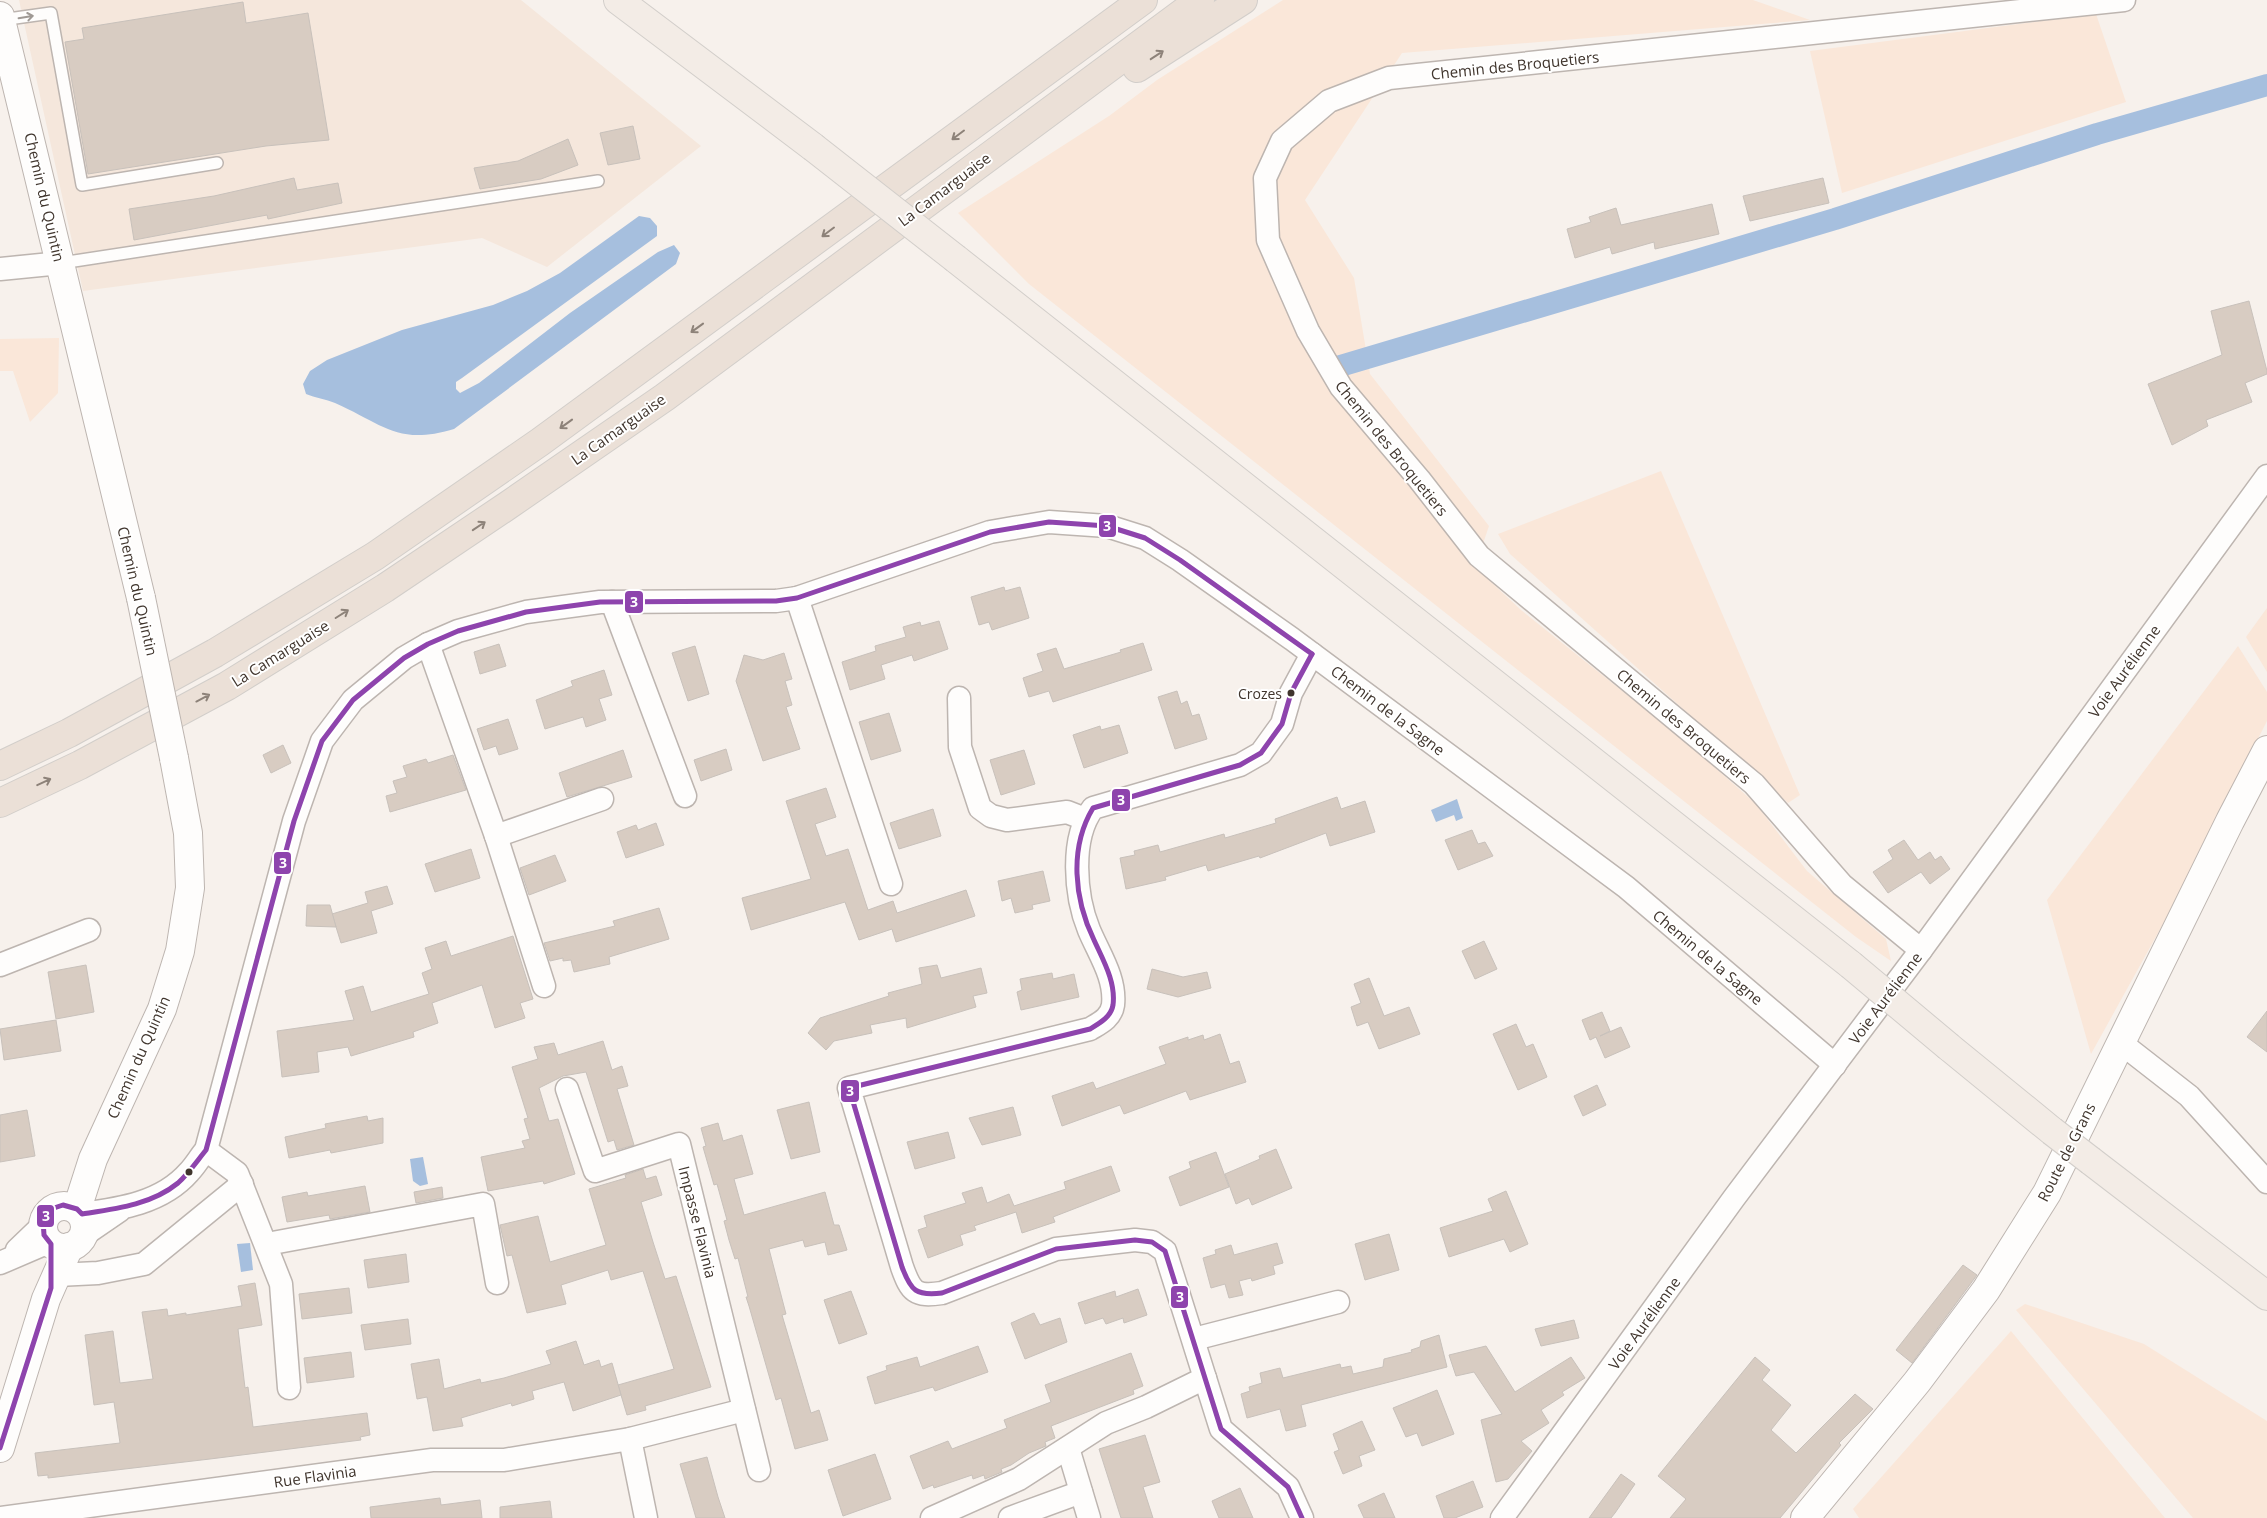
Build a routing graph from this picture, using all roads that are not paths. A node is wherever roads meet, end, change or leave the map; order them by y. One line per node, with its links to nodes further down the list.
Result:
1 (618, 0): 43 (main road, bridge)
2 (1126, 0): 8 (highway)
3 (1143, 0): 8 (highway)
4 (1200, 0): 11 (highway, La Camarguaise)
5 (1243, 0): 11 (highway, one-way to 5)
6 (2124, 0): 29 (street, Chemin des Broquetiers)
7 (1, 18): 9 (lane, one-way to 9); 12 (street, Chemin du Quintin)
8 (997, 106): 21 (highway, one-way to 21)
9 (217, 163)
10 (598, 181): 12 (lane)
11 (953, 182): 24 (highway, La Camarguaise, one-way to 11)
12 (61, 263): 13 (street); 38 (street, Chemin du Quintin, bridge)
13 (0, 269)
14 (2267, 476): 29 (street, Voie Aurélienne)
15 (797, 598): 16 (street, Chemin de la Sagne); 18 (street, Chemin de la Sagne); 27 (street)
16 (612, 602): 17 (street, Chemin de la Sagne); 22 (street)
17 (428, 644): 26 (street); 35 (street, Chemin de la Sagne)
18 (1312, 654): 25 (street); 33 (street, Chemin de la Sagne)
19 (959, 698): 25 (street)
20 (2267, 750): 32 (street, Route de Grans)
21 (0, 766)
22 (685, 796)
23 (602, 800): 26 (street)
24 (0, 803)
25 (1084, 819): 45 (street)
26 (496, 836): 31 (street)
27 (891, 884)
28 (89, 930): 30 (street)
29 (1921, 950): 33 (street, Voie Aurélienne)
30 (0, 965)
31 (544, 986)
32 (2121, 1043): 36 (street); 61 (street, Route de Grans)
33 (1835, 1065): 60 (street, Voie Aurélienne)
34 (567, 1090): 48 (street, Impasse Flavinia)
35 (206, 1150): 37 (street); 38 (street, Chemin de la Sagne)
36 (2267, 1182)
37 (242, 1184): 39 (street); 41 (street)
38 (65, 1228): 40 (street, Chemin de la Sagne); 41 (street)
39 (266, 1244): 42 (street); 47 (street)
40 (4, 1261)
41 (54, 1282): 50 (street)
42 (497, 1283)
43 (2267, 1296)
44 (1338, 1302): 45 (street)
45 (1194, 1339): 46 (street)
46 (1206, 1378): 51 (street); 59 (street)
47 (288, 1388)
48 (744, 1410): 49 (street, Rue Flavinia); 52 (street, Impasse Flavinia)
49 (630, 1440): 54 (street, Rue Flavinia); 55 (street)
50 (0, 1448)
51 (1068, 1448): 53 (street); 56 (street)
52 (759, 1470)
53 (1081, 1492): 57 (street); 58 (street)
54 (0, 1518)
55 (646, 1518)
56 (935, 1518)
57 (1010, 1518)
58 (1089, 1518)
59 (1302, 1518)
60 (1502, 1518)
61 (1806, 1518)

